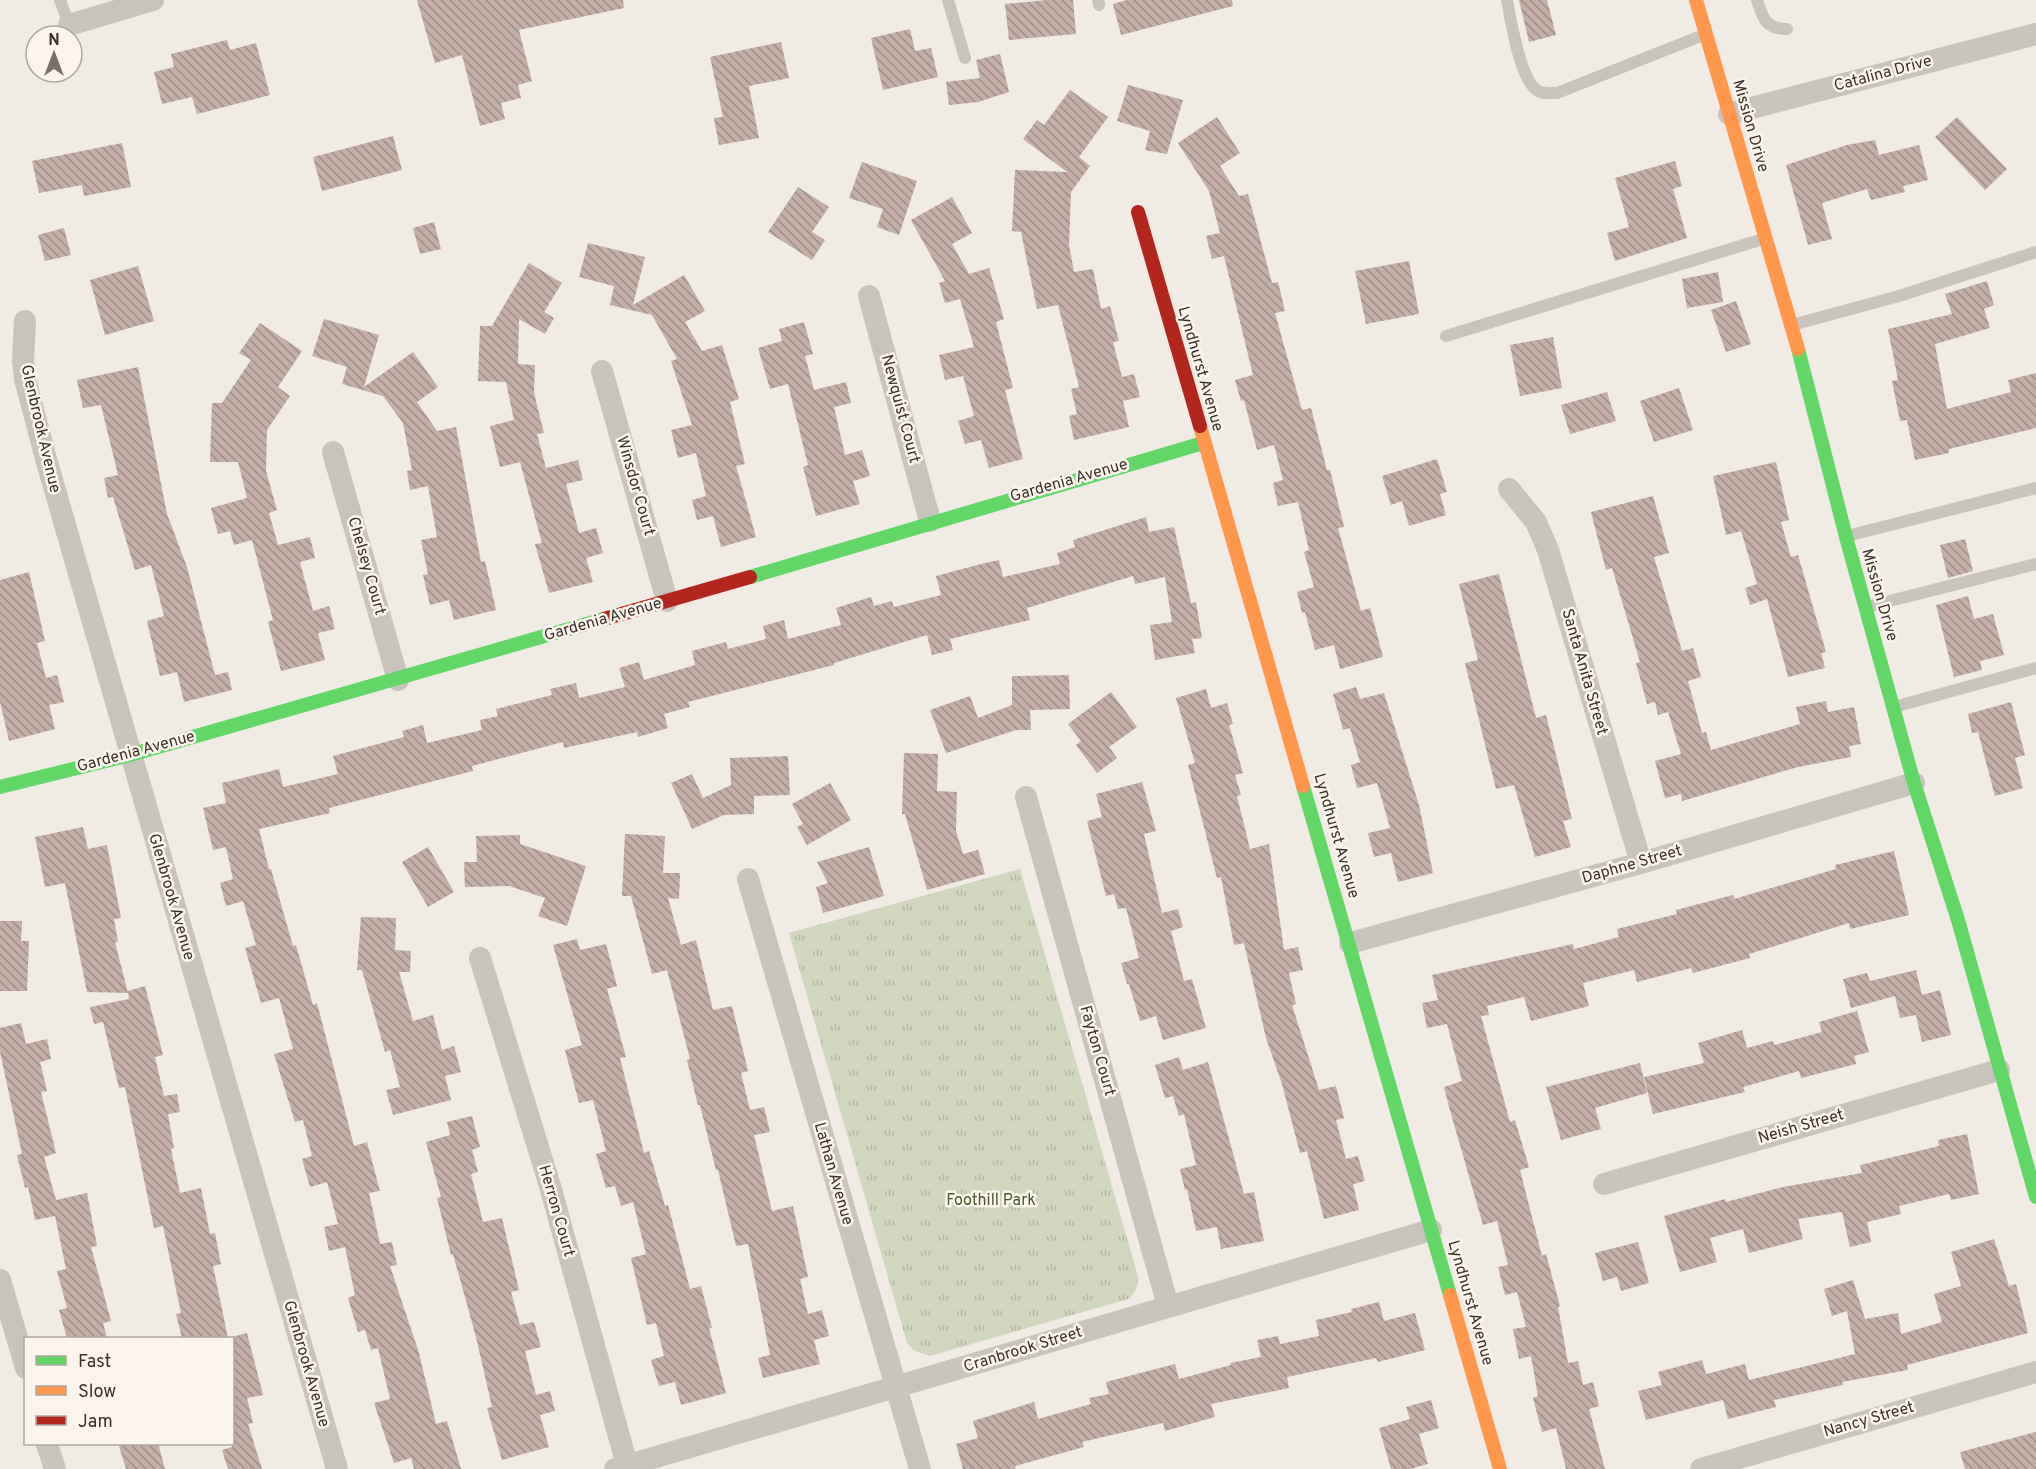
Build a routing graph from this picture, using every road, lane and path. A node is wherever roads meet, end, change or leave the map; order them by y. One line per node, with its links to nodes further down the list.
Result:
1 (60, 0): 7 (lane)
2 (153, 0): 8 (street)
3 (948, 0): 12 (lane)
4 (1507, 0): 10 (lane)
5 (1696, 0): 10 (street, Mission Drive)
6 (1757, 0): 9 (lane)
7 (69, 24)
8 (72, 24)
9 (1787, 29)
10 (1706, 34): 13 (street, Mission Drive)
11 (2036, 34): 13 (street, Catalina Drive)
12 (965, 58)
13 (1729, 114): 15 (street, Mission Drive)
14 (1138, 212): 22 (street, Lyndhurst Avenue)
15 (1765, 239): 19 (street, Mission Drive); 20 (lane)
16 (2036, 252): 19 (lane)
17 (870, 296): 26 (street, Newquist Court)
18 (25, 321): 34 (street, Glenbrook Avenue)
19 (1791, 326): 27 (street, Mission Drive)
20 (1446, 336)
21 (602, 371): 29 (street, Winsdor Court)
22 (1203, 442): 26 (street, Gardenia Avenue); 40 (street, Lyndhurst Avenue)
23 (333, 452): 32 (street, Chelsey Court)
24 (2036, 488): 27 (lane)
25 (1509, 489): 38 (street, Santa Anita Street)
26 (930, 522): 29 (street, Gardenia Avenue)
27 (1846, 537): 30 (street, Mission Drive)
28 (2036, 564): 30 (lane)
29 (667, 601): 32 (street, Gardenia Avenue)
30 (1865, 607): 33 (street, Mission Drive)
31 (2036, 669): 33 (lane)
32 (398, 680): 34 (street, Gardenia Avenue)
33 (1893, 707): 35 (street, Mission Drive)
34 (130, 755): 36 (street, Gardenia Avenue); 54 (street, Glenbrook Avenue)
35 (1914, 783): 38 (street, Daphne Street); 42 (street, Mission Drive)
36 (0, 787)
37 (1026, 797): 47 (street, Fayton Court)
38 (1641, 863): 40 (street, Daphne Street)
39 (748, 879): 50 (street, Lathan Avenue)
40 (1350, 943): 45 (street, Lyndhurst Avenue)
41 (480, 957): 52 (street, Herron Court)
42 (1999, 1070): 43 (street, Neish Street); 44 (street, Mission Drive)
43 (1604, 1184)
44 (2036, 1197)
45 (1431, 1230): 47 (street, Cranbrook Street); 56 (street, Lyndhurst Avenue)
46 (0, 1280): 48 (street)
47 (1168, 1306): 50 (street, Cranbrook Street)
48 (24, 1361)
49 (2036, 1372): 57 (street, Nancy Street)
50 (895, 1389): 52 (street, Cranbrook Street); 55 (street, Lathan Avenue)
51 (49, 1445): 53 (street)
52 (621, 1467)
53 (55, 1469)
54 (337, 1469)
55 (920, 1469)
56 (1500, 1469)
57 (1701, 1469)

